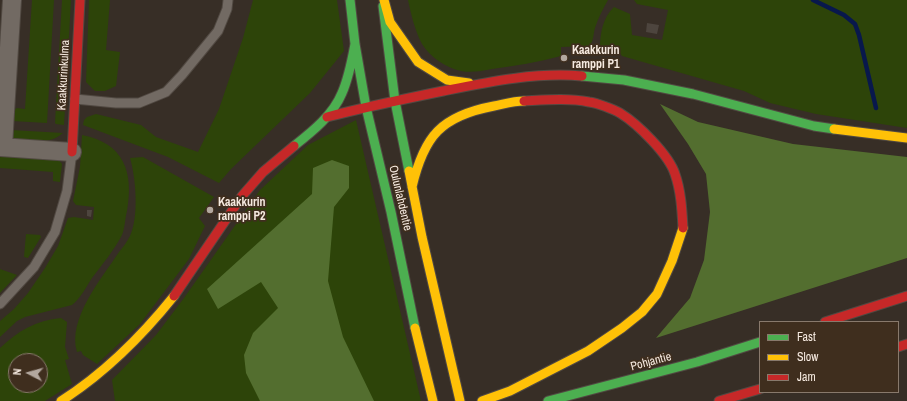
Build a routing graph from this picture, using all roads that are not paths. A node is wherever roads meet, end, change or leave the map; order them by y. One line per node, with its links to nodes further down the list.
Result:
1 (80, 0): 8 (main road, Kaakkurinkulma)
2 (228, 0): 8 (lane)
3 (350, 0): 6 (main road, Oulunlahdentie)
4 (383, 0): 7 (main road); 9 (main road, Oulunlahdentie)
5 (8, 4): 11 (street)
6 (355, 44): 10 (main road, Oulunlahdentie); 12 (main road)
7 (480, 84): 9 (main road); 13 (main road)
8 (75, 99): 15 (main road, Kaakkurinkulma)
9 (395, 101): 10 (main road); 16 (main road, Oulunlahdentie)
10 (366, 107): 12 (main road); 23 (main road, Oulunlahdentie)
11 (2, 112): 14 (street)
12 (327, 117): 22 (main road)
13 (907, 138)
14 (1, 147): 15 (street)
15 (72, 152): 18 (lane)
16 (412, 187): 24 (main road, Oulunlahdentie); 25 (main road)
17 (907, 296): 19 (main road)
18 (0, 304)
19 (828, 321)
20 (759, 342): 26 (main road, Pohjantie)
21 (759, 389): 27 (main road)
22 (61, 401)
23 (433, 401)
24 (460, 401)
25 (482, 401)
26 (548, 401)
27 (719, 401)

